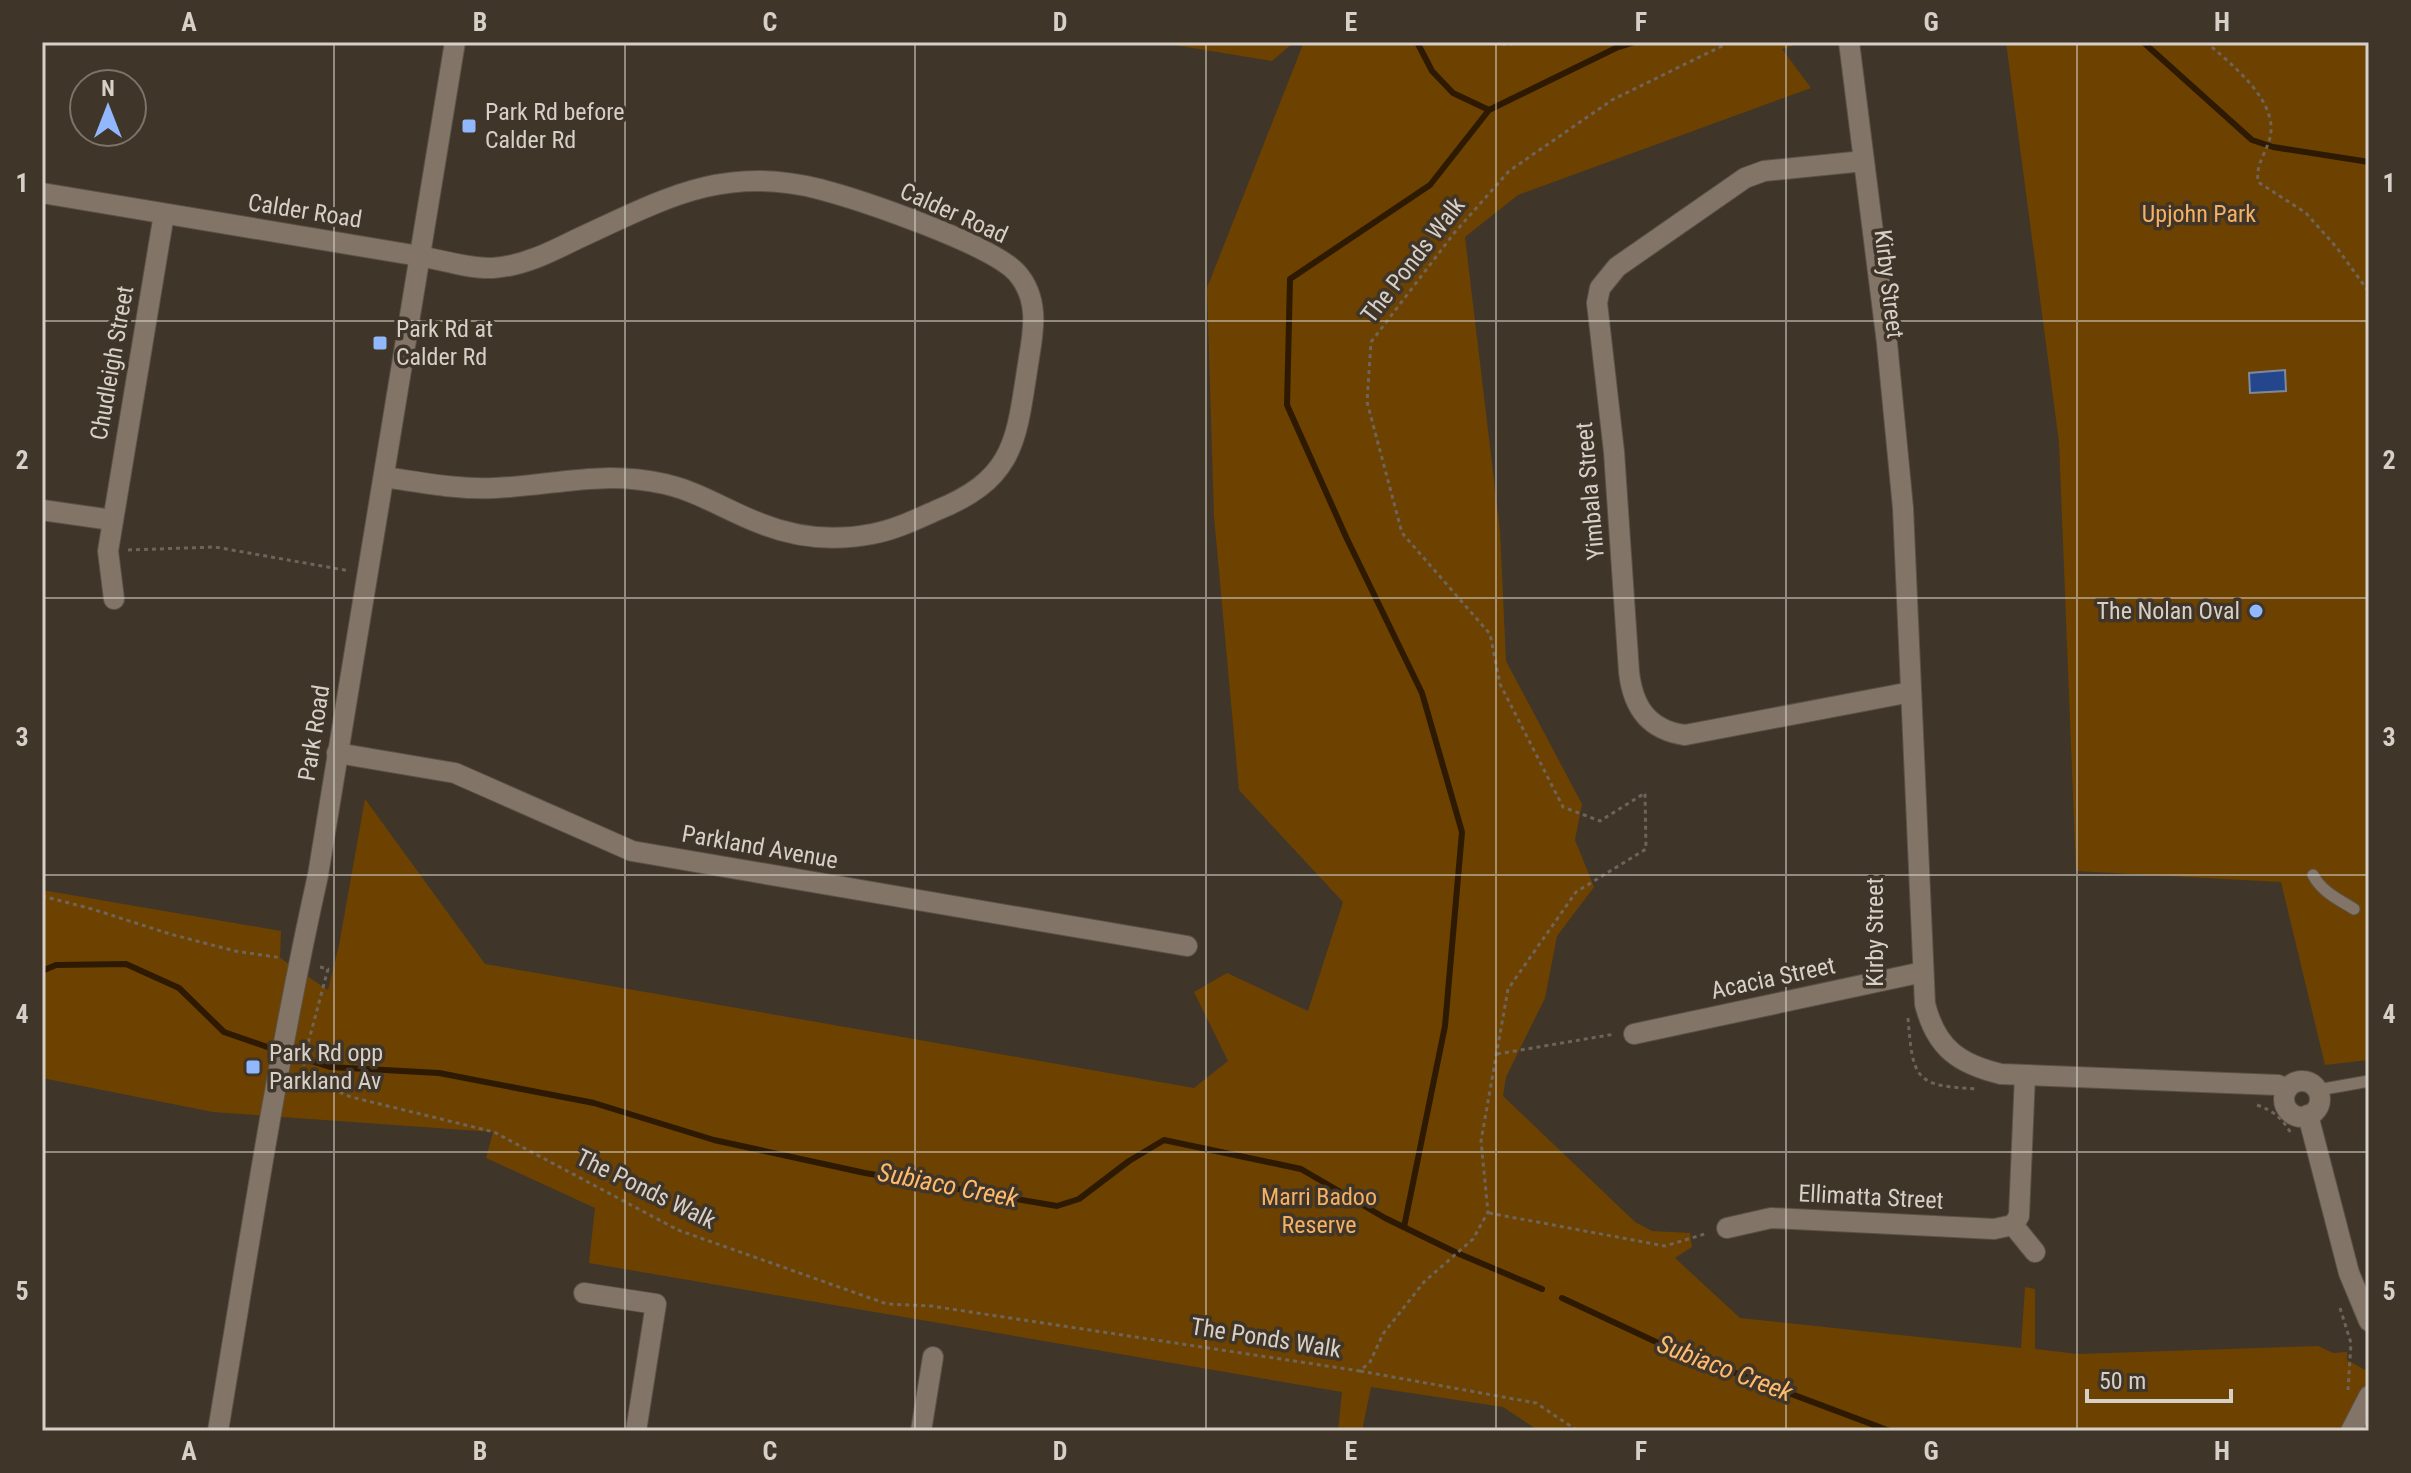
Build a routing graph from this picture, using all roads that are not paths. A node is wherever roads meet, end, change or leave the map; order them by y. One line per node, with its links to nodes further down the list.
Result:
1 (455, 42): 6 (street, Park Road)
2 (1849, 42): 3 (street, Kirby Street)
3 (1864, 161): 11 (street, Kirby Street); 11 (street, Yimbala Street)
4 (42, 193): 5 (street, Calder Road)
5 (164, 214): 6 (street, Calder Road); 9 (street, Chudleigh Street)
6 (419, 256): 7 (street, Park Road); 7 (street, Calder Road)
7 (384, 477): 12 (street, Park Road)
8 (42, 510): 9 (street)
9 (112, 520): 10 (street, Chudleigh Street)
10 (114, 599)
11 (1911, 692): 16 (street, Kirby Street)
12 (337, 753): 15 (street, Parkland Avenue); 30 (street, Park Road)
13 (2313, 875): 14 (lane)
14 (2354, 909)
15 (1187, 946)
16 (1923, 972): 17 (street, Acacia Street); 18 (street, Kirby Street)
17 (1634, 1034)
18 (2025, 1075): 20 (street, Kirby Street); 23 (street)
19 (2369, 1081): 21 (lane)
20 (2287, 1089): 21 (street, Kirby Street); 22 (street)
21 (2318, 1090): 22 (street)
22 (2308, 1115): 27 (street)
23 (2013, 1225): 24 (street, Ellimatta Street); 25 (street)
24 (1727, 1228)
25 (2035, 1252)
26 (584, 1293): 31 (street)
27 (2369, 1321)
28 (933, 1357): 32 (street)
29 (2369, 1396): 33 (street)
30 (218, 1431)
31 (636, 1431)
32 (921, 1431)
33 (2351, 1431)

